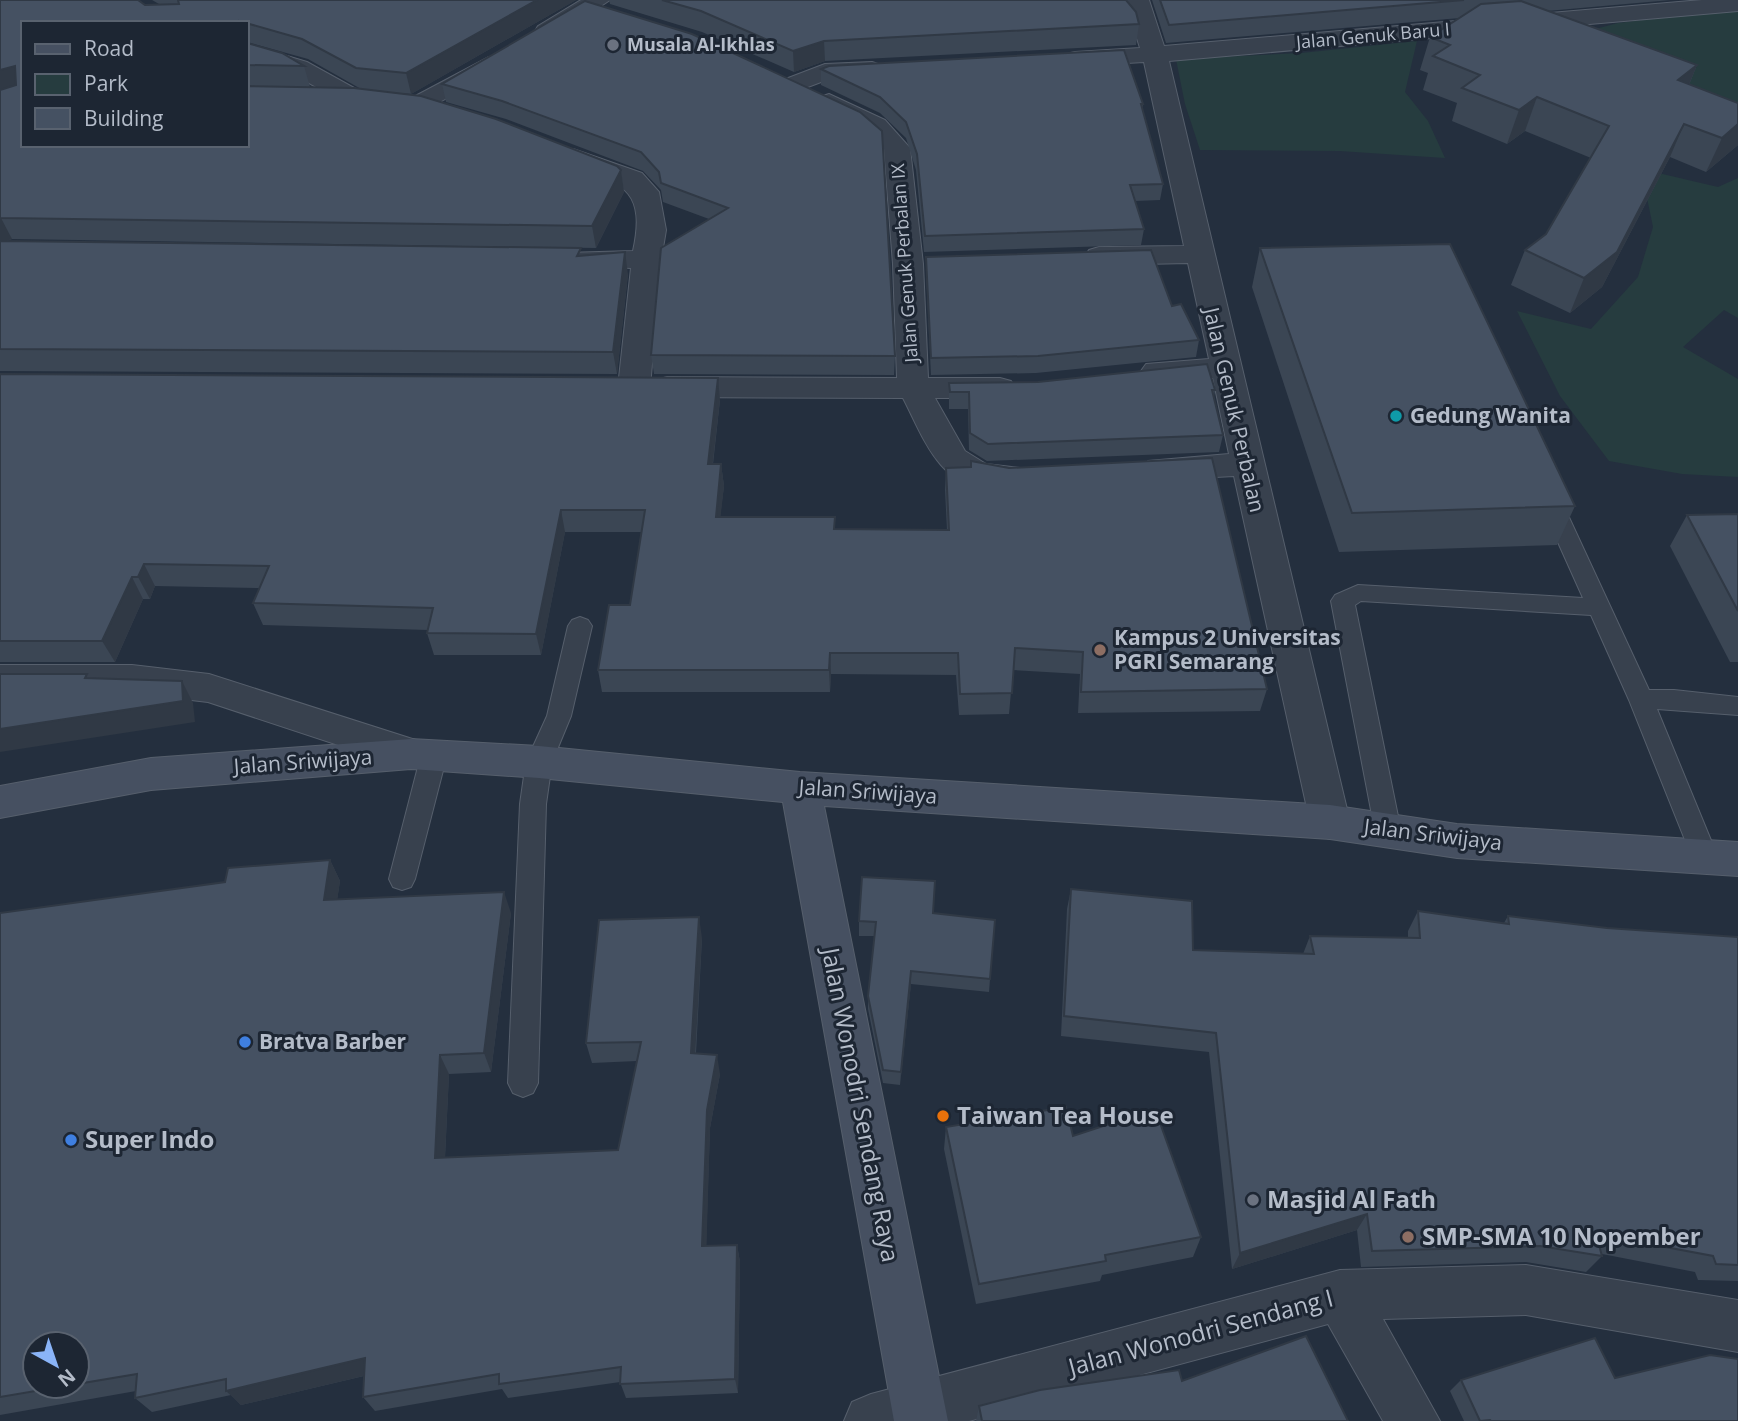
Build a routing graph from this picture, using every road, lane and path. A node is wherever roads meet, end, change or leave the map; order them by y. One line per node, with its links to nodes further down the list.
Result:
1 (1137, 0): 8 (street, Jalan Genuk Perbalan)
2 (1721, 3): 8 (street, Jalan Genuk Baru I)
3 (592, 4): 4 (street); 5 (street)
4 (620, 16)
5 (529, 41)
6 (248, 51): 12 (street)
7 (506, 54): 12 (street)
8 (1155, 55): 9 (street, Jalan Genuk Baru I); 15 (street, Jalan Genuk Perbalan)
9 (1045, 61)
10 (894, 68): 20 (street, Jalan Genuk Perbalan IX)
11 (301, 98): 12 (street)
12 (385, 102): 13 (street)
13 (450, 113)
14 (543, 147): 18 (street)
15 (1200, 254): 16 (street); 21 (street, Jalan Genuk Perbalan)
16 (1072, 257)
17 (550, 259): 18 (street)
18 (646, 260): 24 (street)
19 (937, 262): 20 (street)
20 (908, 264): 24 (street, Jalan Genuk Perbalan IX)
21 (1225, 368): 22 (street); 25 (street, Jalan Genuk Perbalan)
22 (1126, 376)
23 (1036, 386): 24 (street)
24 (913, 388): 27 (street)
25 (1246, 464): 26 (street); 38 (street, Jalan Genuk Perbalan)
26 (1127, 470)
27 (1047, 475)
28 (1542, 483): 29 (lane)
29 (1598, 607): 32 (lane); 39 (lane)
30 (580, 626): 35 (lane)
31 (0, 679): 34 (street)
32 (1641, 700): 33 (lane); 40 (lane)
33 (1738, 706)
34 (423, 755): 35 (main road, Jalan Sriwijaya); 37 (main road, Jalan Sriwijaya); 41 (lane)
35 (539, 762): 36 (main road, Jalan Sriwijaya); 42 (lane)
36 (800, 788): 38 (main road, Jalan Sriwijaya); 45 (main road, Jalan Wonodri Sendang Raya)
37 (0, 802)
38 (1330, 822): 39 (main road, Jalan Sriwijaya)
39 (1388, 831): 40 (main road, Jalan Sriwijaya)
40 (1721, 857)
41 (402, 879)
42 (523, 1083)
43 (1340, 1295): 44 (street, Jalan Wonodri Sendang I); 45 (street, Jalan Wonodri Sendang I); 46 (street)
44 (1738, 1326)
45 (904, 1417)
46 (1413, 1421)

